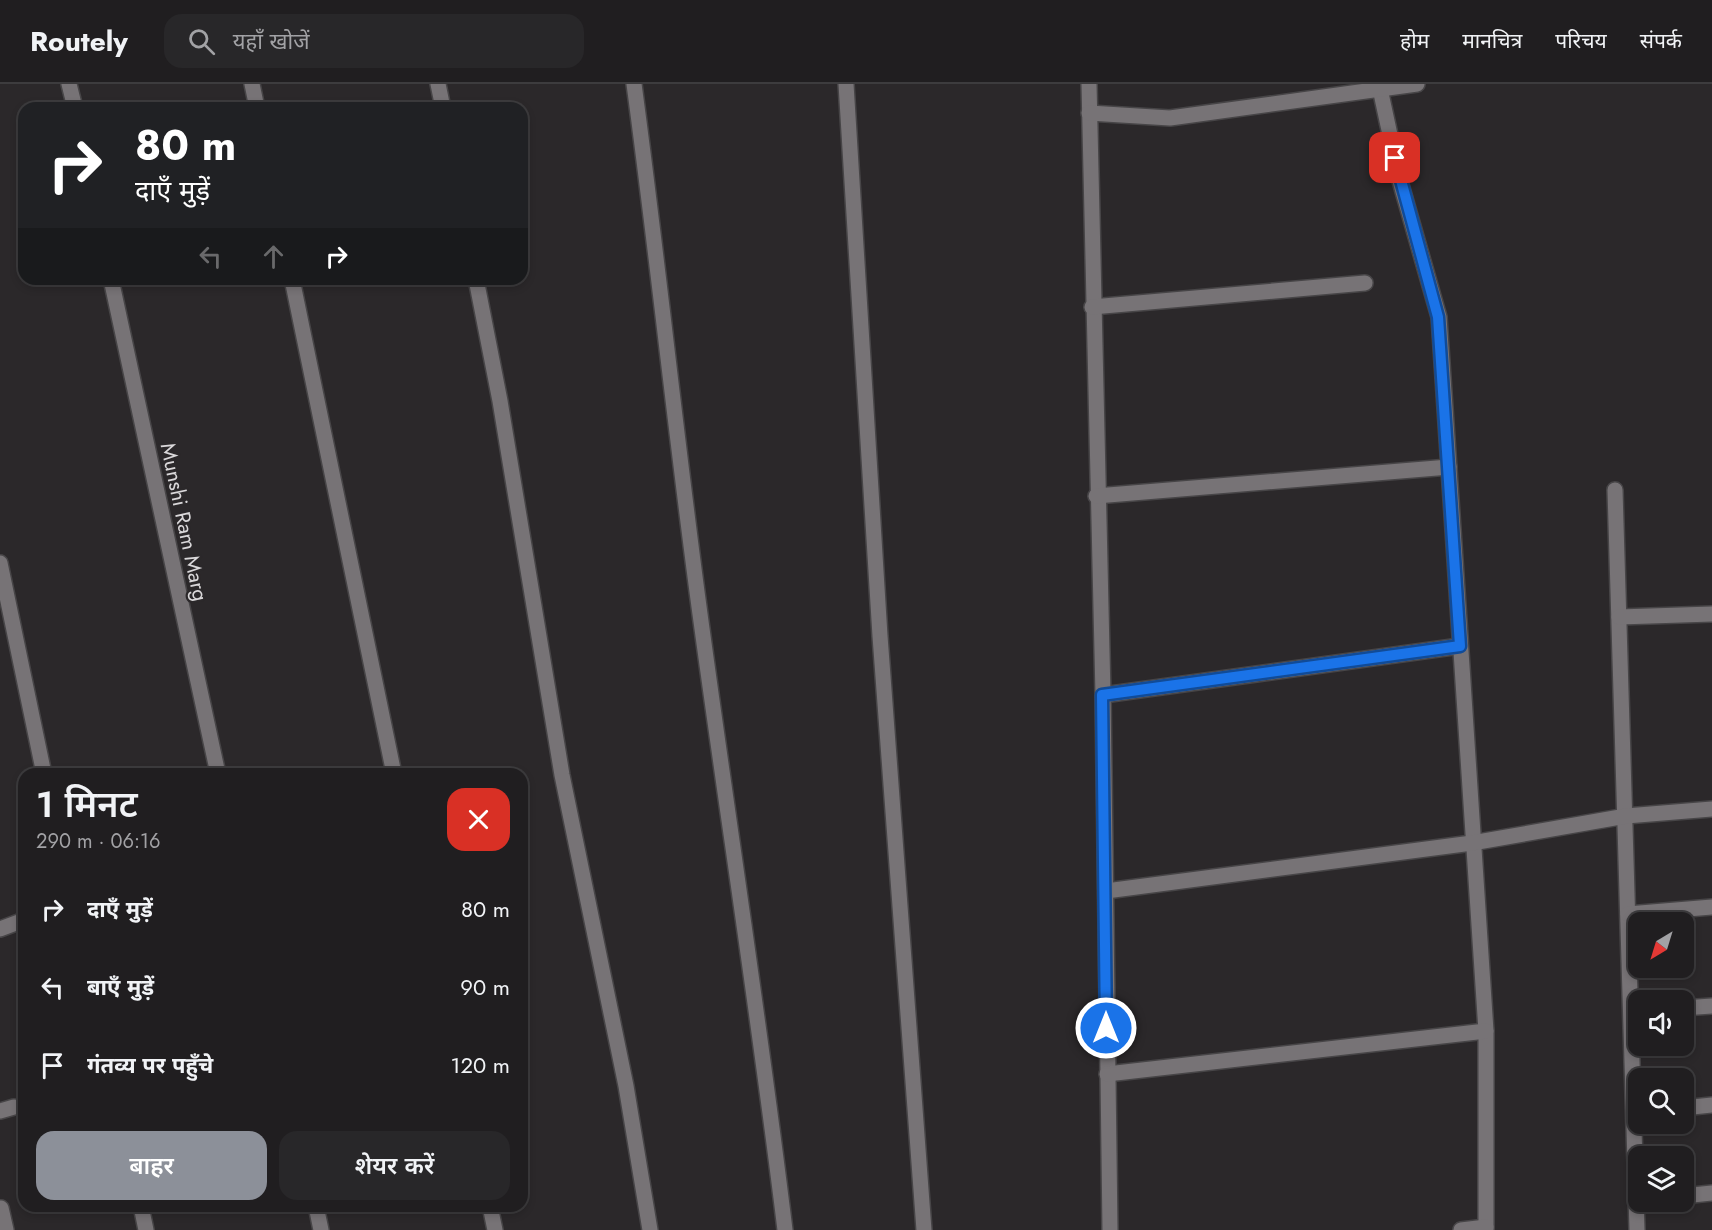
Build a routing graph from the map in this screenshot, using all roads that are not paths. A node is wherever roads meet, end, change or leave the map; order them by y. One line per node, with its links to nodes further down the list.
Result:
1 (69, 84): 9 (street)
2 (252, 84): 10 (street)
3 (438, 84): 11 (street)
4 (634, 84): 57 (street)
5 (846, 84): 58 (street)
6 (1089, 84): 12 (street)
7 (1418, 84): 8 (street)
8 (1379, 87): 12 (street); 18 (street)
9 (74, 102)
10 (256, 102)
11 (442, 102)
12 (1089, 112): 17 (street)
13 (1365, 283): 17 (street)
14 (112, 285): 27 (street, Munshi Ram Marg)
15 (293, 285): 28 (street)
16 (477, 285): 56 (street)
17 (1092, 307): 20 (street)
18 (1449, 468): 20 (street); 24 (street)
19 (1615, 490): 23 (street)
20 (1096, 496): 25 (street)
21 (0, 563): 26 (street)
22 (1712, 614): 23 (street)
23 (1619, 617): 30 (street)
24 (1460, 646): 25 (street); 31 (street)
25 (1102, 695): 32 (street)
26 (43, 768)
27 (217, 768)
28 (393, 768)
29 (1712, 809): 30 (street)
30 (1626, 816): 31 (street); 35 (street)
31 (1472, 843): 32 (street); 40 (street)
32 (1106, 891): 41 (street)
33 (1712, 907): 34 (street)
34 (1652, 912)
35 (1628, 914)
36 (18, 922): 37 (street)
37 (0, 929)
38 (1712, 1006): 39 (street)
39 (1694, 1007)
40 (1486, 1031): 41 (street); 51 (street)
41 (1107, 1074): 59 (street)
42 (1712, 1105): 43 (street)
43 (1694, 1107)
44 (1712, 1193): 45 (street)
45 (1694, 1195)
46 (1, 1208): 52 (street)
47 (142, 1212): 53 (street)
48 (317, 1212): 54 (street)
49 (491, 1212): 55 (street)
50 (1637, 1212): 61 (street)
51 (1486, 1228): 60 (street)
52 (6, 1230)
53 (147, 1230)
54 (321, 1230)
55 (495, 1230)
56 (650, 1230)
57 (785, 1230)
58 (924, 1230)
59 (1110, 1230)
60 (1461, 1230)
61 (1637, 1230)

